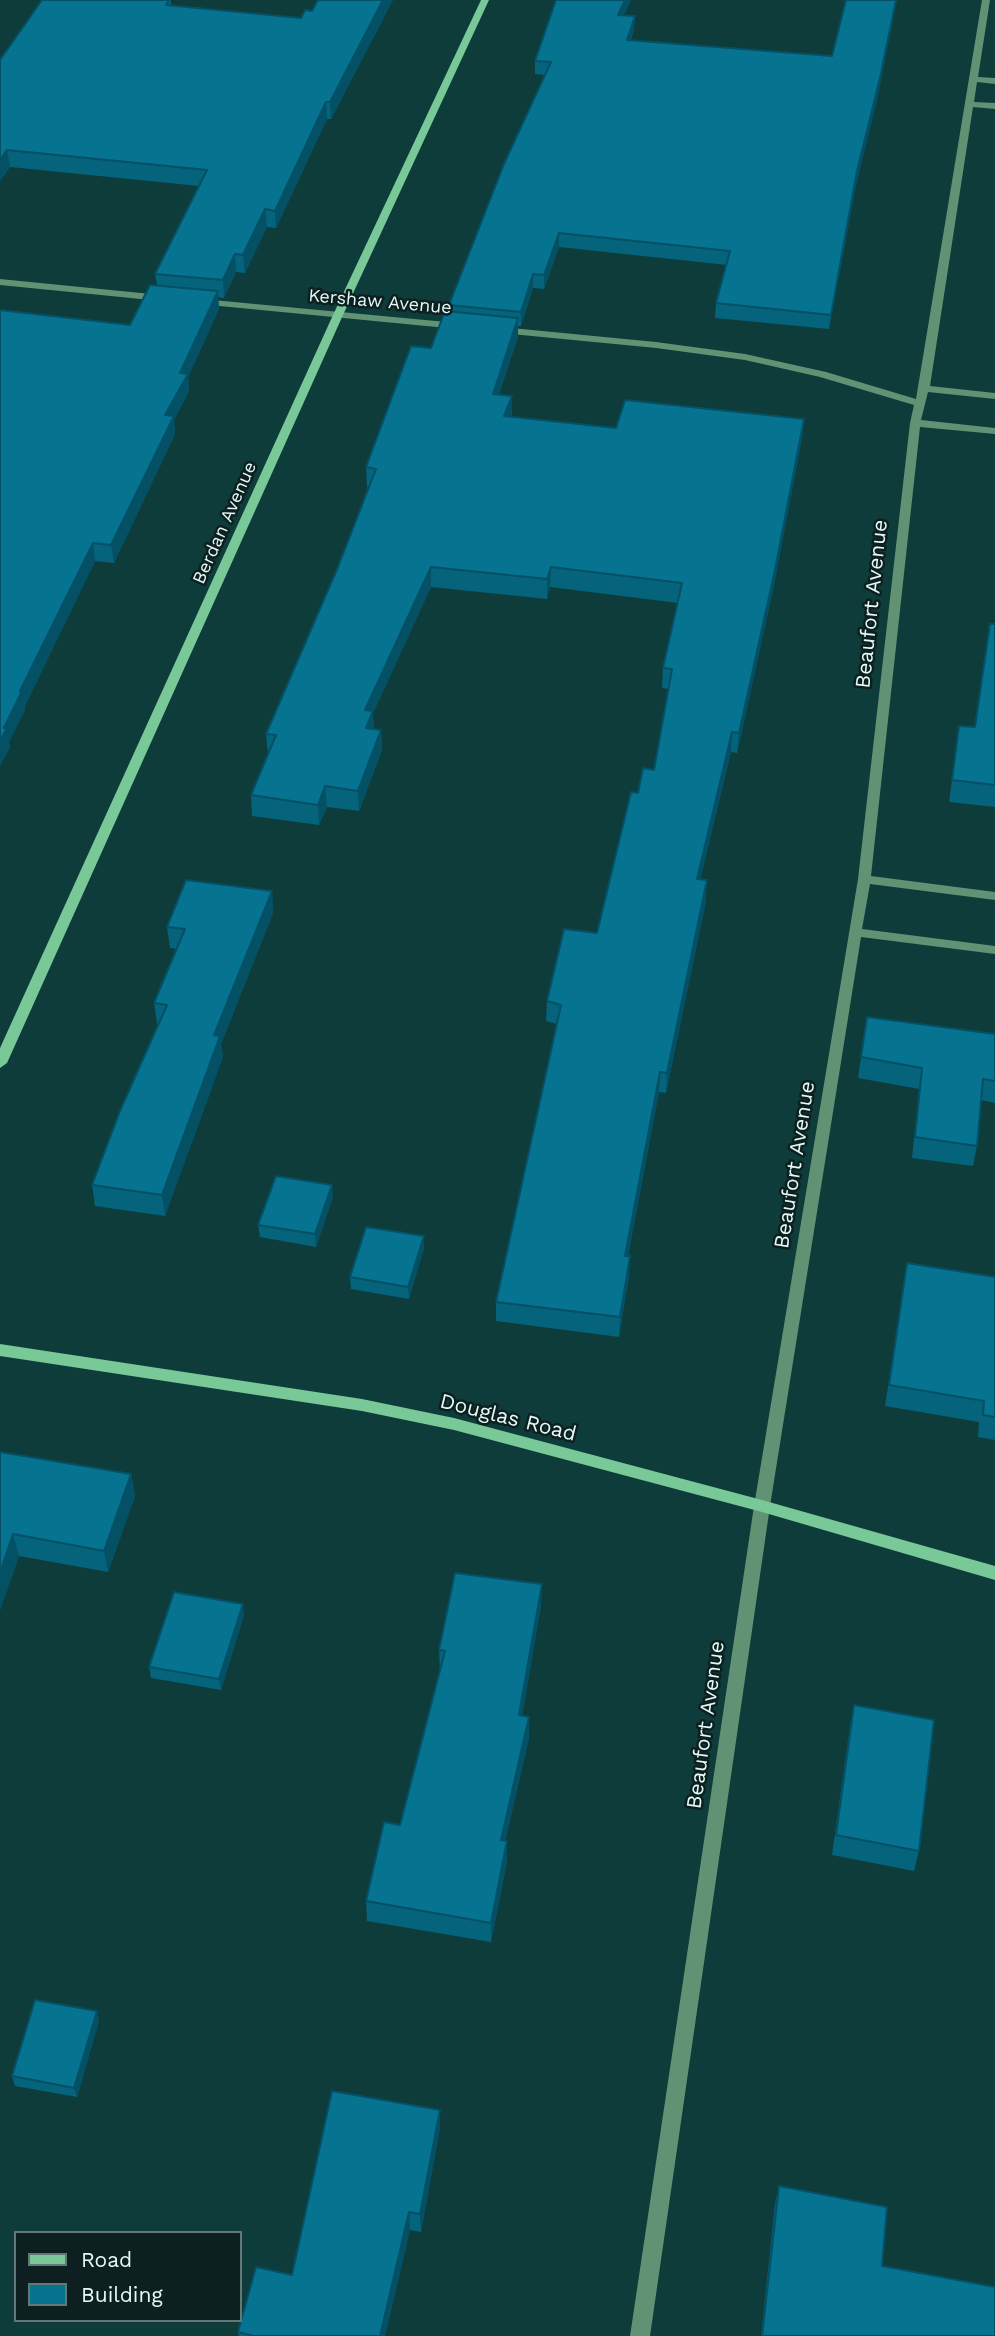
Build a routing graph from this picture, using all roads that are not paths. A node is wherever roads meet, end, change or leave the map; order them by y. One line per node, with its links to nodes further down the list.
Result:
1 (485, 0): 10 (street, Berdan Avenue)
2 (986, 0): 3 (street, Beaufort Avenue)
3 (973, 79): 4 (street); 5 (street, Beaufort Avenue)
4 (995, 81)
5 (969, 104): 6 (street); 13 (street, Beaufort Avenue)
6 (995, 106)
7 (0, 282): 8 (street)
8 (178, 300)
9 (192, 301): 10 (street, Kershaw Avenue)
10 (338, 315): 11 (street, Kershaw Avenue); 22 (street, Berdan Avenue)
11 (466, 327)
12 (493, 330): 15 (street)
13 (924, 388): 14 (street); 15 (street, Beaufort Avenue)
14 (995, 396)
15 (919, 403): 16 (street, Beaufort Avenue)
16 (915, 422): 17 (street); 18 (street, Beaufort Avenue)
17 (995, 431)
18 (864, 879): 19 (street); 20 (street, Beaufort Avenue)
19 (995, 896)
20 (855, 932): 21 (street); 24 (street, Beaufort Avenue)
21 (995, 950)
22 (0, 1063)
23 (0, 1350): 24 (street, Douglas Road)
24 (762, 1506): 25 (street, Douglas Road); 26 (street, Beaufort Avenue)
25 (995, 1573)
26 (640, 2336)

